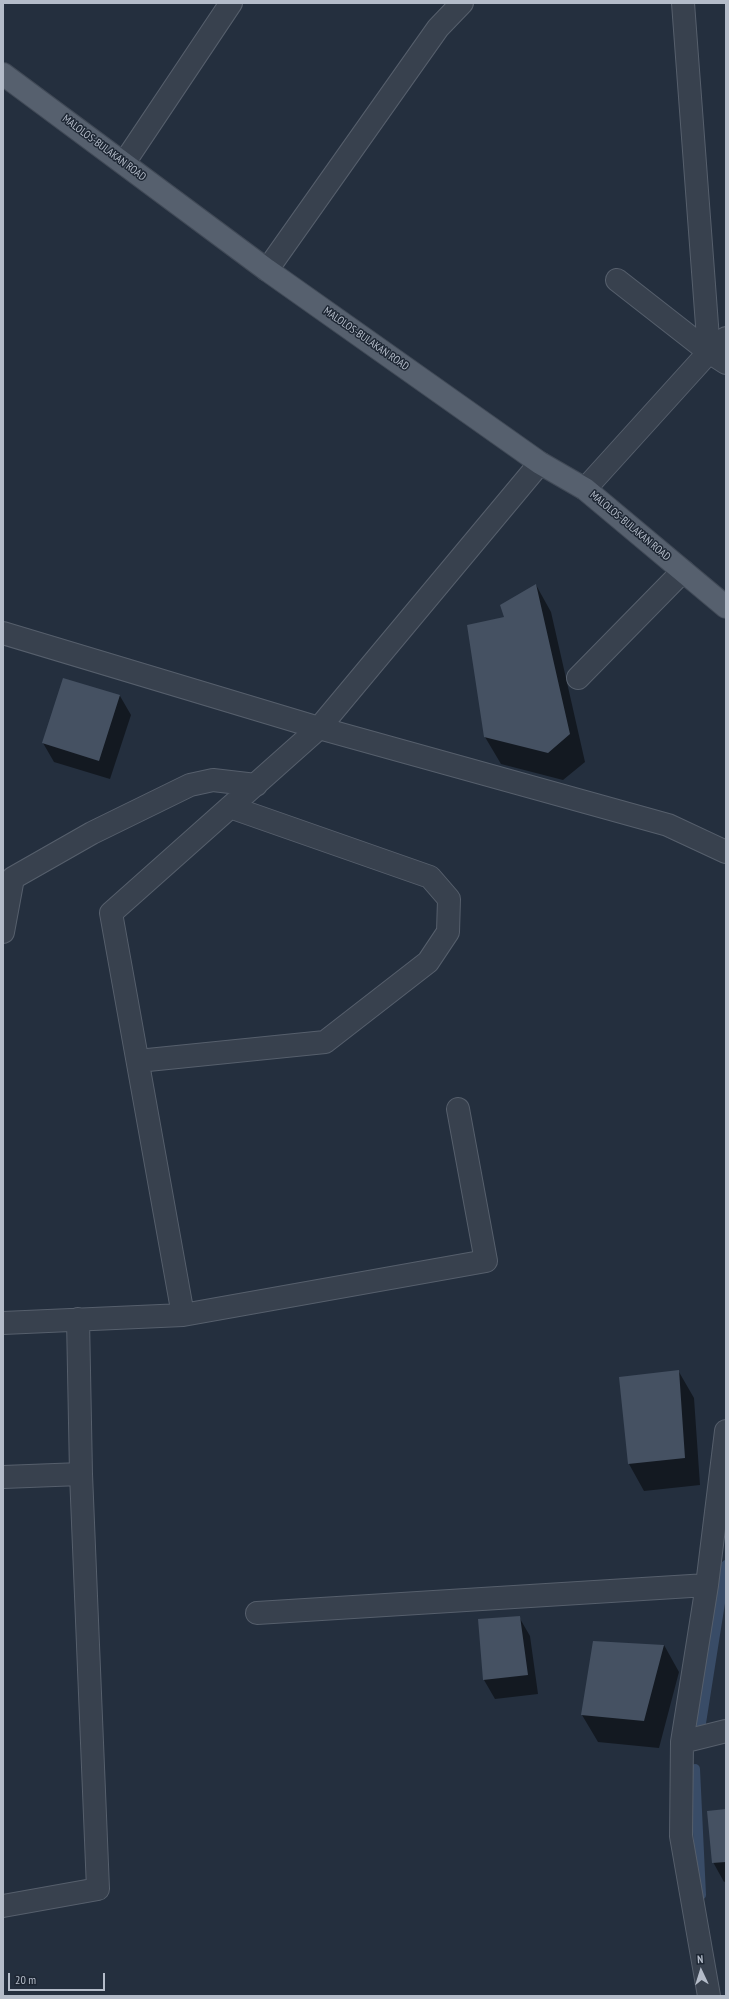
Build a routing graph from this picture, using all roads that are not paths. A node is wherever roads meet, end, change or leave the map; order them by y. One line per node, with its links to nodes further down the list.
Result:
1 (231, 3): 5 (street)
2 (462, 3): 6 (street)
3 (683, 3): 9 (street)
4 (3, 74): 5 (main road, MALOLOS-BULAKAN ROAD)
5 (124, 163): 6 (main road, MALOLOS-BULAKAN ROAD)
6 (267, 270): 10 (main road, MALOLOS-BULAKAN ROAD)
7 (617, 280): 9 (street)
8 (726, 338): 9 (street)
9 (717, 358): 11 (street)
10 (540, 463): 11 (main road, MALOLOS-BULAKAN ROAD); 16 (street)
11 (586, 489): 12 (main road, MALOLOS-BULAKAN ROAD)
12 (683, 571): 13 (main road, MALOLOS-BULAKAN ROAD); 15 (street)
13 (726, 607)
14 (3, 633): 16 (street)
15 (578, 678)
16 (319, 728): 17 (street); 19 (street)
17 (256, 784): 18 (street); 20 (street)
18 (230, 807): 22 (street); 22 (street)
19 (726, 852)
20 (8, 877): 21 (street)
21 (3, 932)
22 (138, 1062): 24 (street)
23 (458, 1109): 24 (street)
24 (183, 1315): 25 (street)
25 (78, 1319): 26 (street); 28 (street)
26 (3, 1323)
27 (726, 1432): 30 (street)
28 (81, 1474): 29 (street); 34 (street)
29 (3, 1477)
30 (707, 1585): 31 (street); 33 (street)
31 (257, 1613)
32 (726, 1731): 33 (street)
33 (682, 1742): 35 (street)
34 (3, 1906)
35 (709, 1996)

